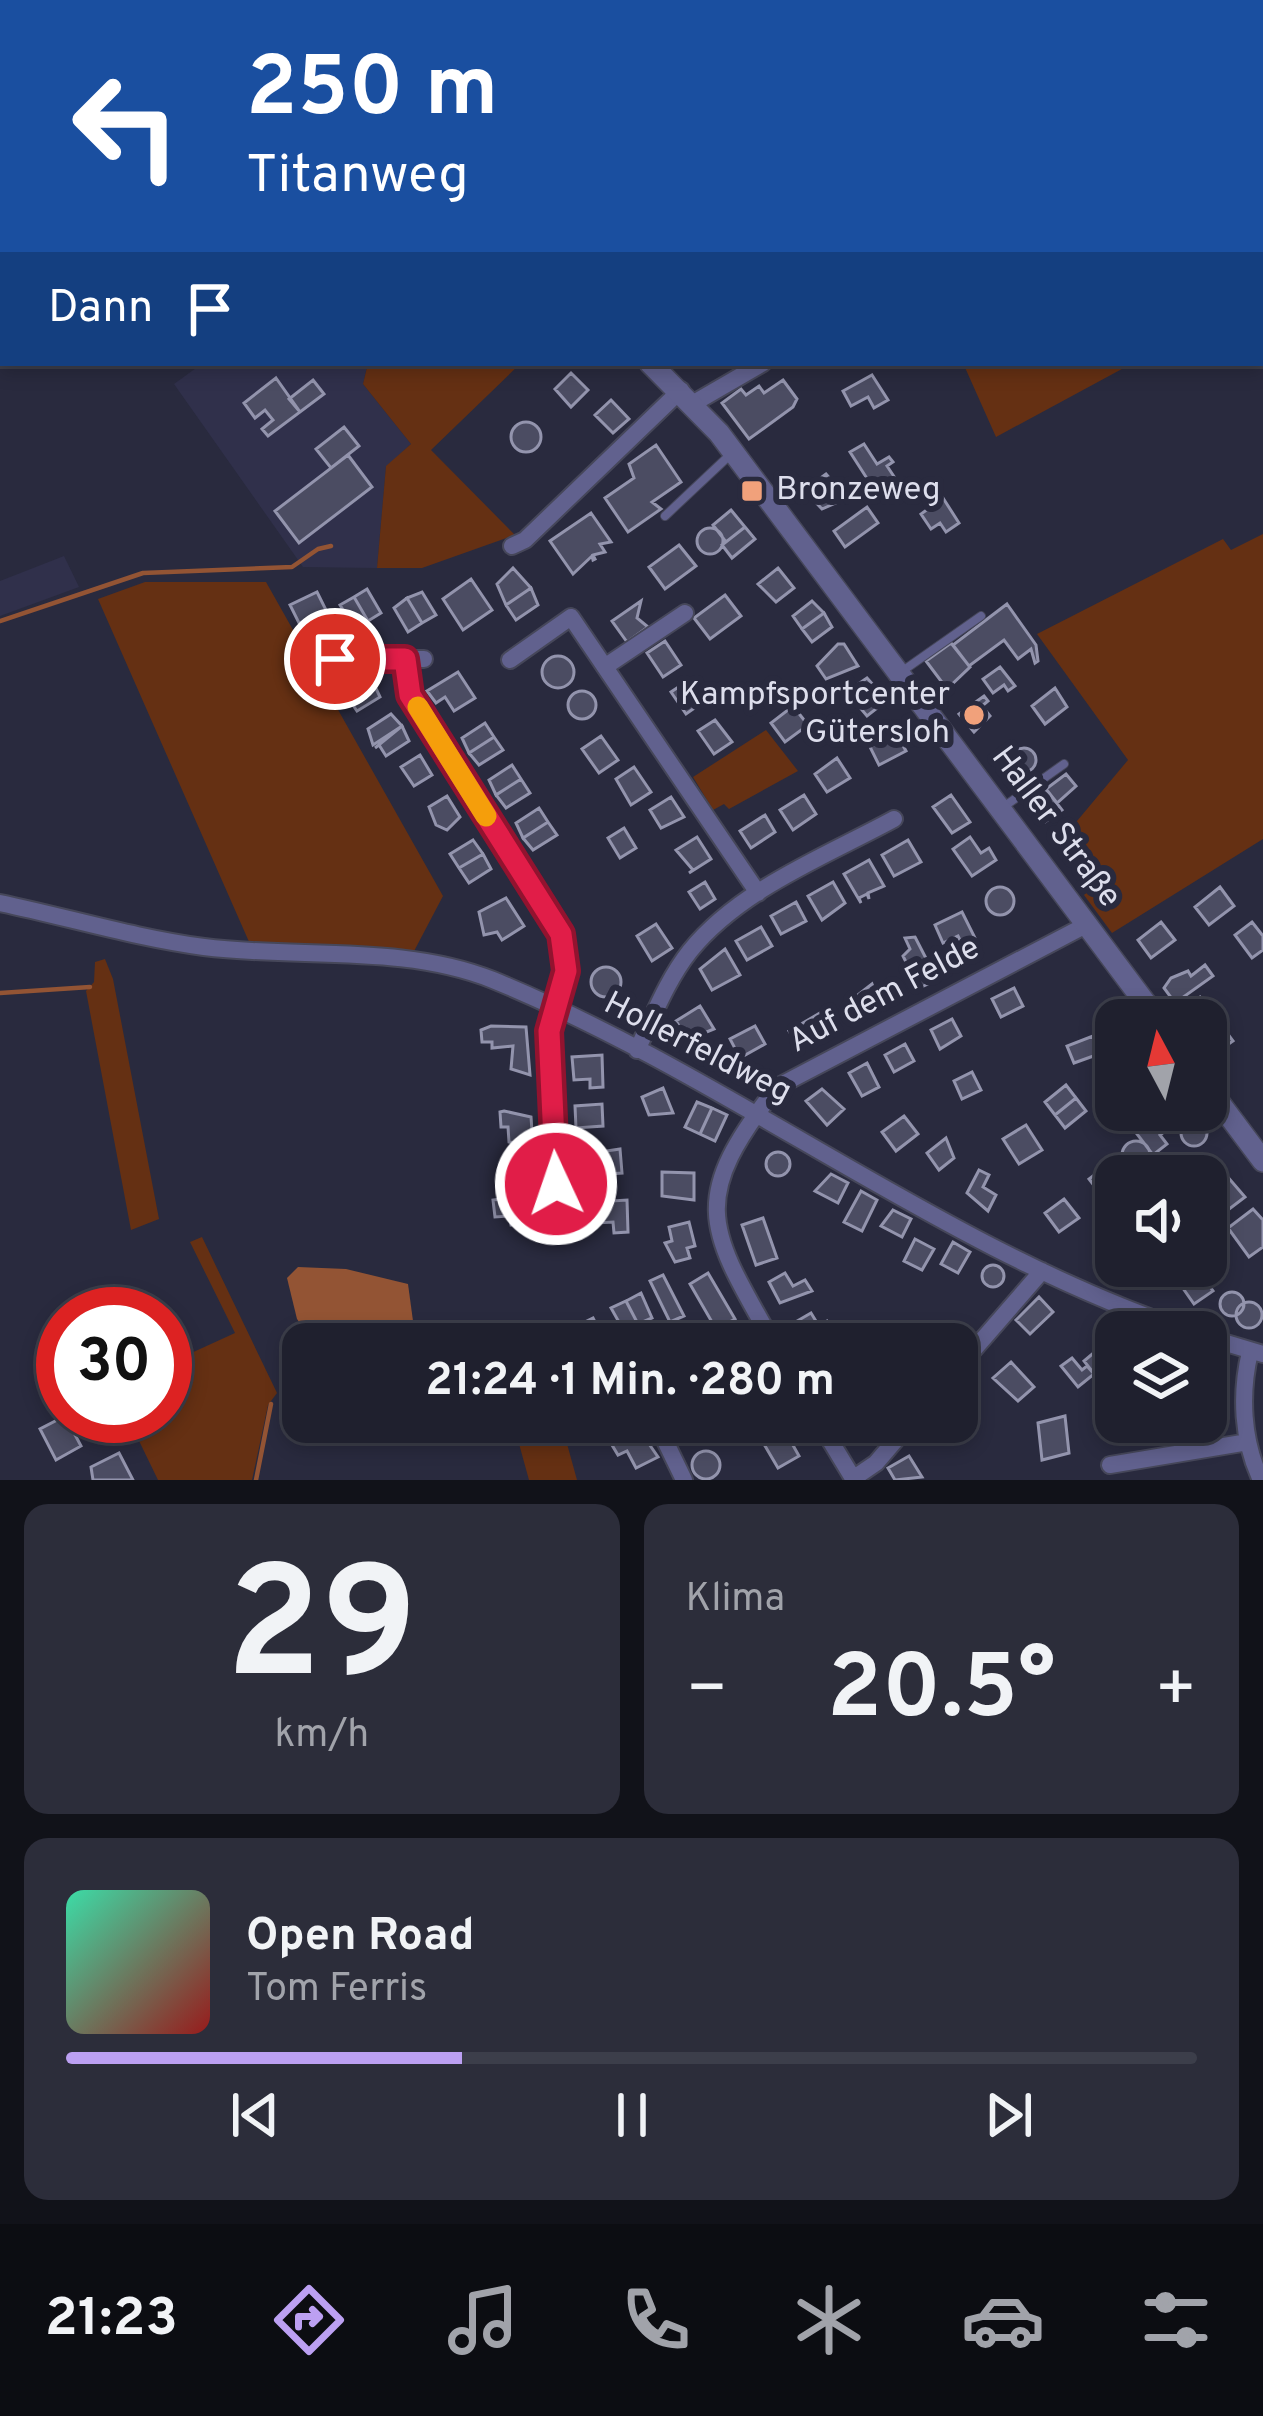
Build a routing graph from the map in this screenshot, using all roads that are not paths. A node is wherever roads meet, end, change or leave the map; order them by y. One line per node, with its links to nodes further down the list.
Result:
1 (653, 366): 3 (street, Haller Straße)
2 (756, 366): 3 (street)
3 (687, 396): 4 (street, Haller Straße); 6 (street)
4 (734, 452): 5 (lane); 12 (street, Haller Straße)
5 (665, 516)
6 (512, 546)
7 (686, 614): 11 (street)
8 (981, 616): 12 (lane)
9 (335, 659): 20 (street)
10 (510, 660): 11 (street)
11 (606, 666): 16 (street)
12 (898, 674): 14 (street, Haller Straße)
13 (1064, 764): 14 (lane)
14 (999, 810): 18 (street, Haller Straße)
15 (894, 819): 16 (street)
16 (758, 893): 21 (street)
17 (0, 902): 20 (street, Hollerfeldweg)
18 (1086, 925): 19 (street, Haller Straße); 22 (street, Auf dem Felde)
19 (1141, 999)
20 (555, 1010): 21 (street, Hollerfeldweg); 25 (street)
21 (637, 1050): 22 (street, Hollerfeldweg)
22 (758, 1111): 26 (street, Hollerfeldweg); 28 (street, Auf dem Felde)
23 (1227, 1113): 24 (street)
24 (1263, 1161)
25 (556, 1184)
26 (1042, 1271): 27 (street, Hollerfeldweg); 30 (street)
27 (1127, 1311)
28 (762, 1323)
29 (1227, 1344): 31 (street)
30 (978, 1345)
31 (1256, 1353): 32 (street)
32 (1247, 1442): 36 (street); 39 (street)
33 (666, 1443): 38 (street)
34 (832, 1443): 37 (street)
35 (893, 1443): 37 (street)
36 (1110, 1465)
37 (854, 1479)
38 (684, 1480)
39 (1261, 1480)

